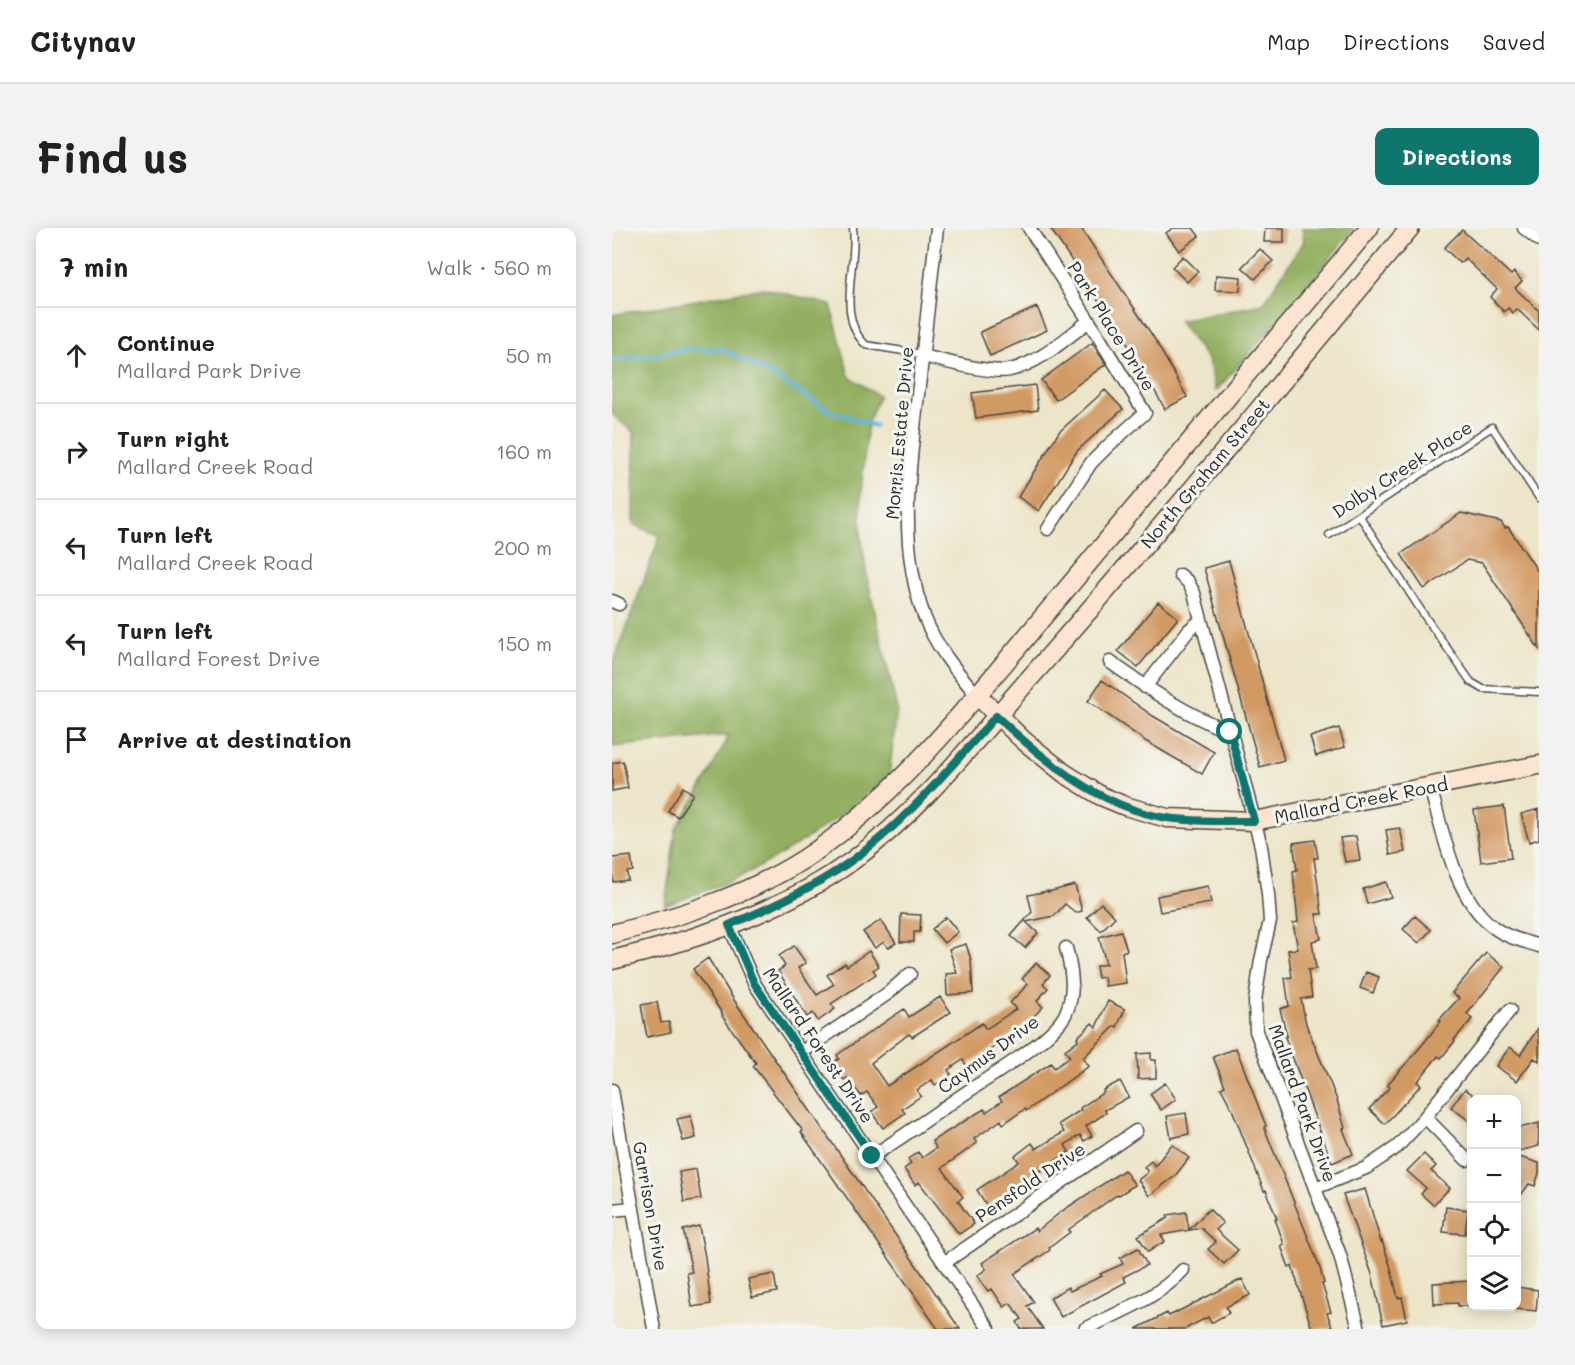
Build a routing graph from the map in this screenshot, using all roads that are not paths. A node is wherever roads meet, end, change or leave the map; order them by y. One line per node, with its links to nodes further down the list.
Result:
1 (853, 228): 9 (lane)
2 (937, 228): 9 (street, Morris Estate Drive)
3 (1029, 228): 8 (street, Park Place Drive)
4 (1369, 228): 19 (main road, North Graham Street)
5 (1410, 228): 20 (main road, North Graham Street)
6 (1524, 228): 7 (street)
7 (1539, 240)
8 (1089, 321): 9 (street); 12 (street, Park Place Drive)
9 (923, 355): 19 (street, Morris Estate Drive)
10 (1539, 498): 11 (lane, Dolby Creek Place)
11 (1359, 515): 13 (lane, Dolby Creek Place); 18 (lane)
12 (1048, 529)
13 (1329, 535)
14 (1180, 575): 15 (street, Mallard Park Drive)
15 (1201, 620): 17 (street); 21 (street, Mallard Park Drive)
16 (1110, 662): 17 (street)
17 (1145, 687): 21 (street)
18 (1539, 692)
19 (977, 695): 20 (main road, Mallard Creek Road); 26 (main road)
20 (996, 716): 24 (main road, Mallard Creek Road); 25 (main road)
21 (1230, 732): 24 (street, Mallard Park Drive)
22 (1539, 765): 23 (main road, Mallard Creek Road)
23 (1430, 787): 24 (main road, Mallard Creek Road); 27 (street)
24 (1254, 821): 38 (street, Mallard Park Drive)
25 (729, 925): 29 (main road); 32 (street, Mallard Forest Drive)
26 (612, 934)
27 (1539, 946)
28 (1066, 948): 36 (street, Caymus Drive)
29 (612, 960)
30 (910, 974): 32 (street)
31 (1510, 1010): 34 (street)
32 (802, 1052): 36 (street, Mallard Forest Drive)
33 (612, 1090): 39 (street, Garrison Drive)
34 (1425, 1118): 37 (street); 38 (street)
35 (1136, 1131): 41 (street, Pensfold Drive)
36 (872, 1156): 41 (street, Mallard Forest Drive)
37 (1467, 1160)
38 (1315, 1188): 46 (street, Mallard Park Drive)
39 (633, 1208): 40 (street); 43 (street, Garrison Drive)
40 (612, 1210)
41 (944, 1263): 44 (street, Mallard Forest Drive)
42 (1183, 1270): 45 (street)
43 (654, 1329)
44 (989, 1329)
45 (1085, 1329)
46 (1359, 1329)

